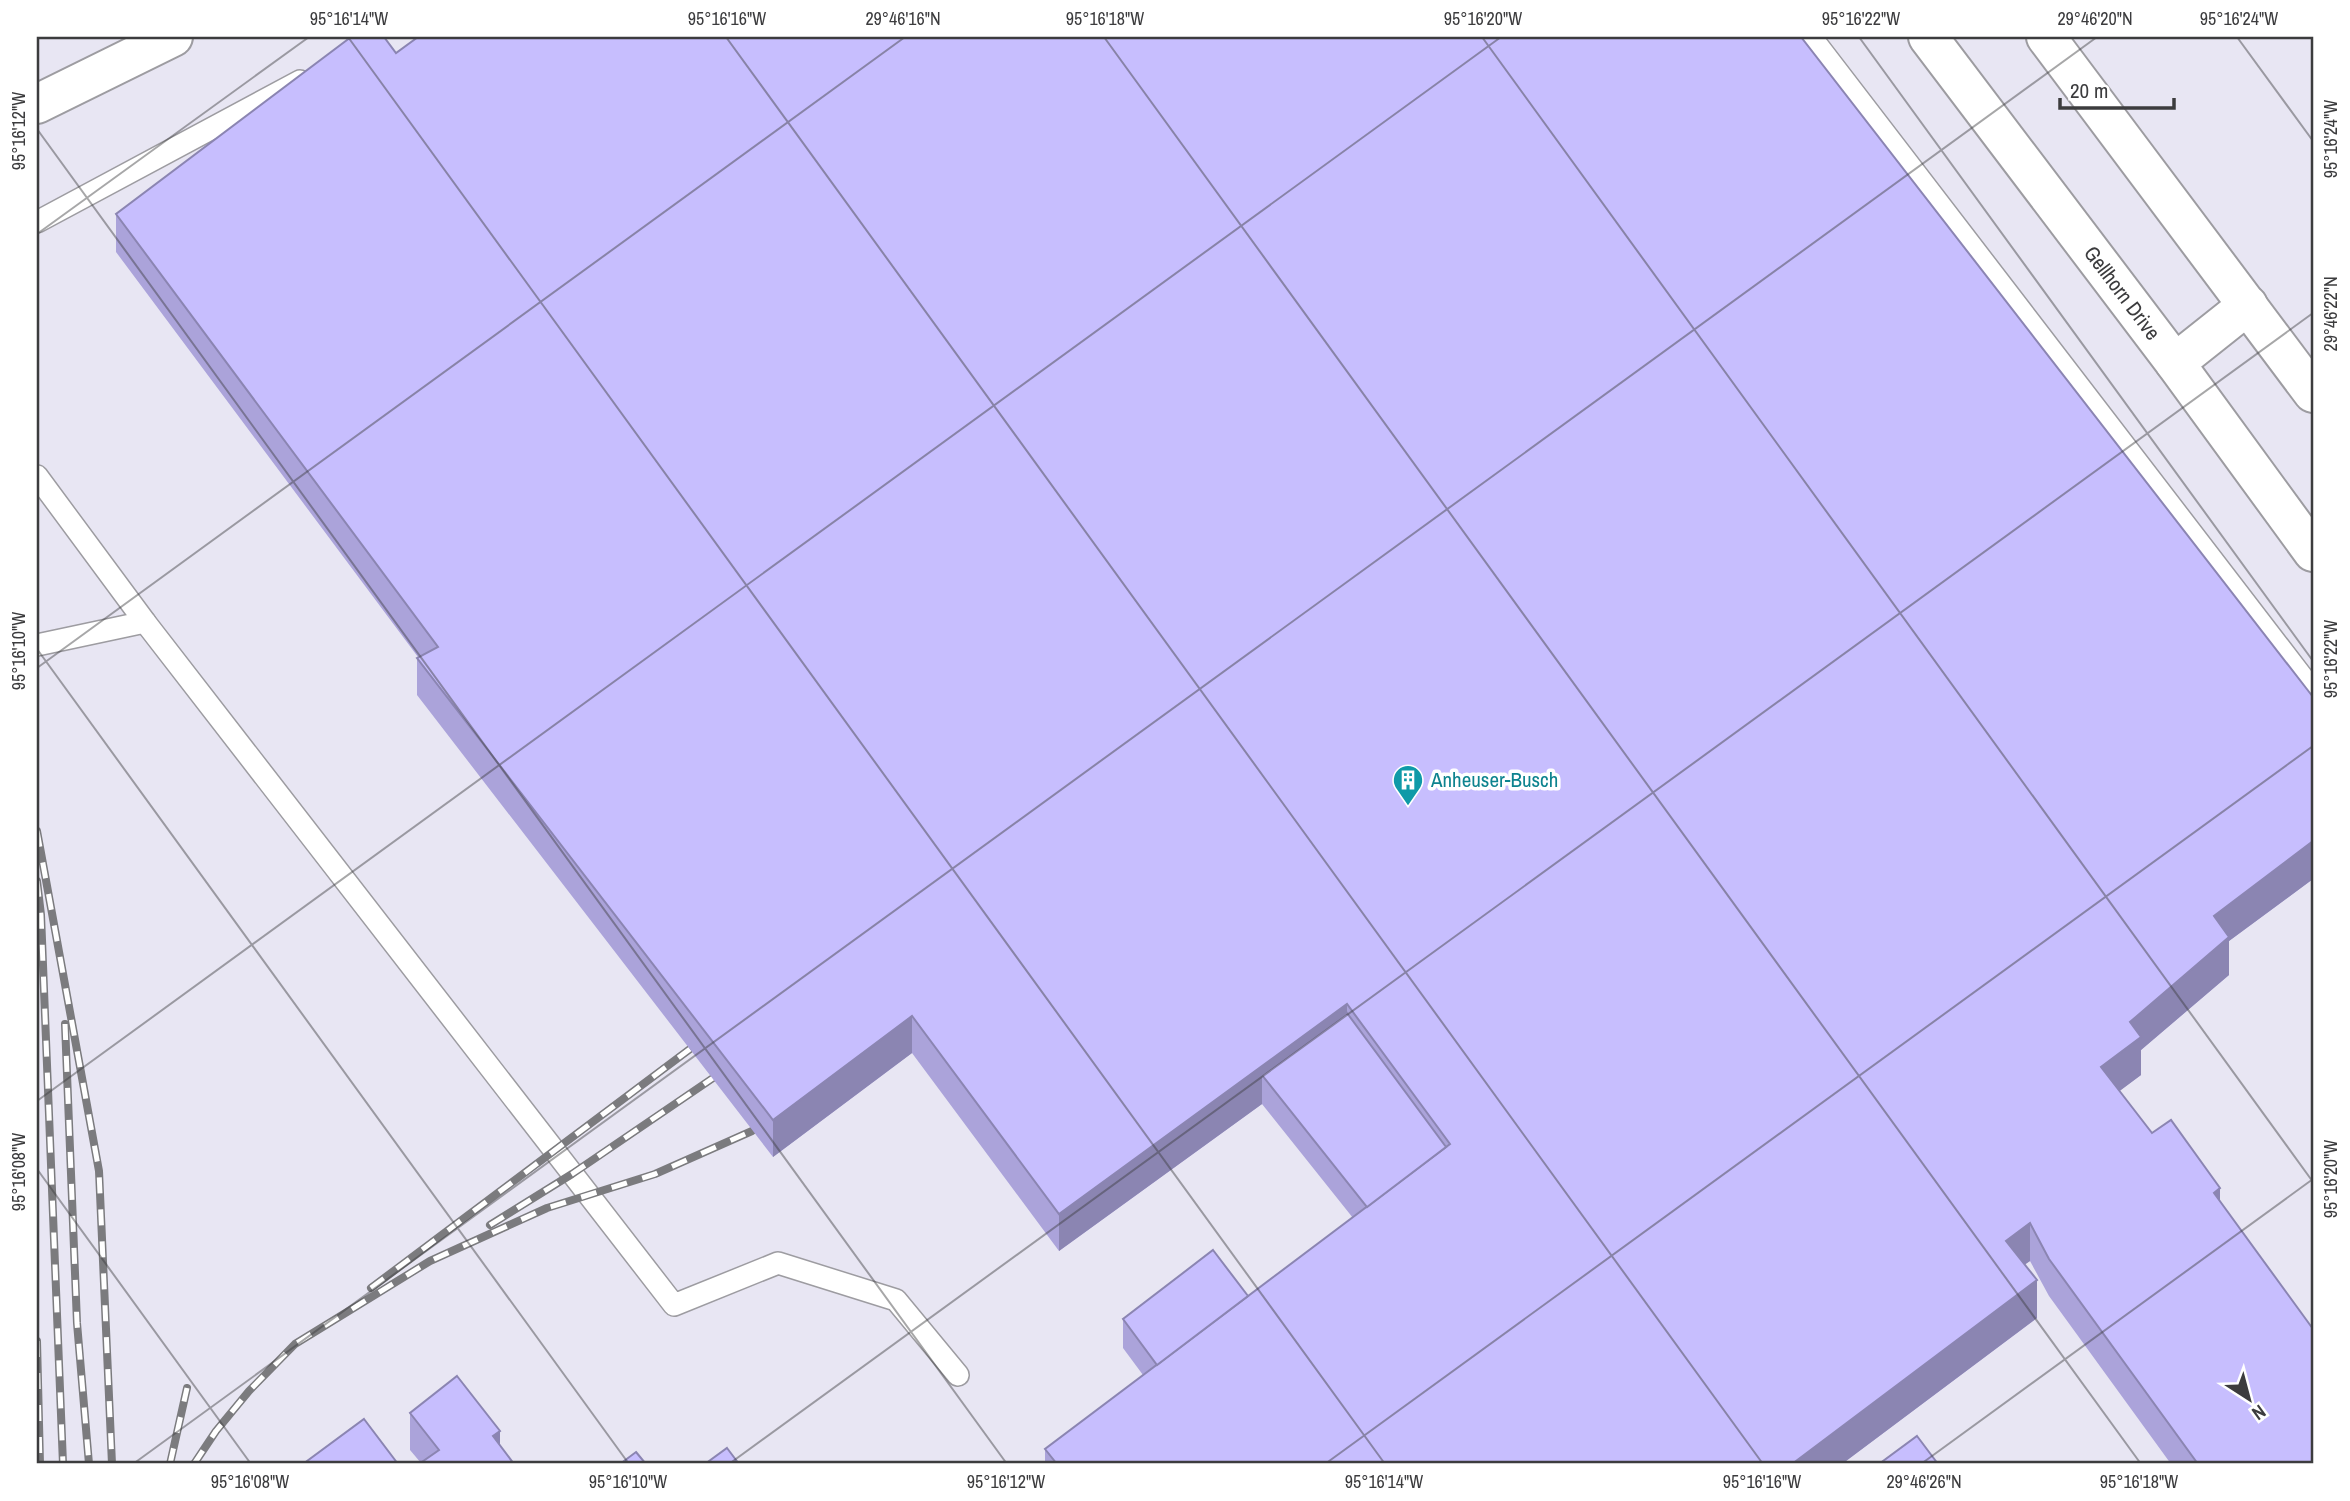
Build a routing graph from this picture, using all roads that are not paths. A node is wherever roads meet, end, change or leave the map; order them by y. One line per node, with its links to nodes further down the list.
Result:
1 (173, 37): 6 (main road)
2 (1811, 37): 15 (lane)
3 (1928, 37): 9 (main road, Gellhorn Drive)
4 (2046, 37): 8 (main road)
5 (320, 70): 7 (lane)
6 (37, 104)
7 (37, 222)
8 (2248, 304): 9 (main road); 10 (main road)
9 (2175, 363): 12 (main road, Gellhorn Drive)
10 (2313, 393)
11 (37, 476): 13 (lane)
12 (2313, 552)
13 (145, 622): 14 (lane); 16 (lane)
14 (37, 645)
15 (2313, 691)
16 (958, 1375)

